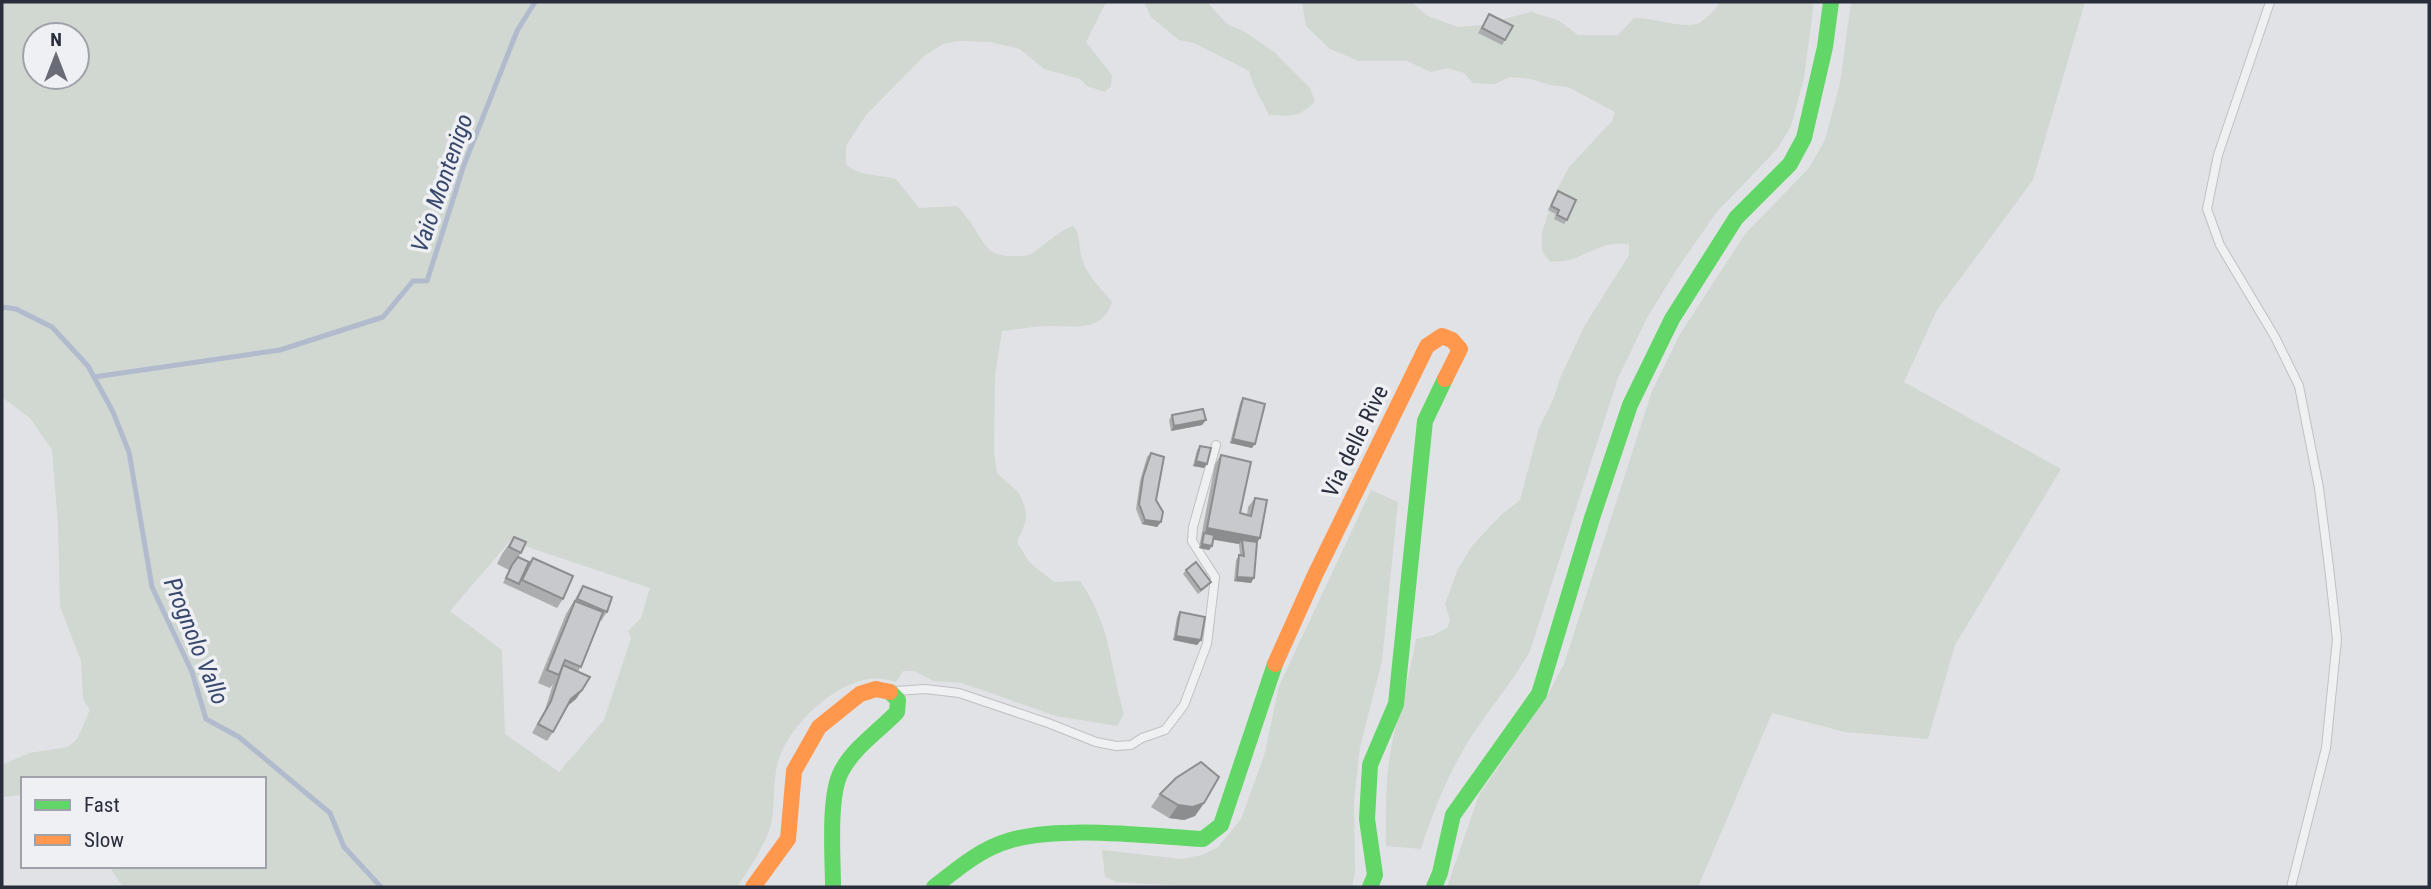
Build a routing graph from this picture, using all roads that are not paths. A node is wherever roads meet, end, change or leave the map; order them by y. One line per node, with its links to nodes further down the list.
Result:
1 (1832, 2): 9 (street)
2 (2270, 2): 10 (lane)
3 (1216, 445): 4 (lane)
4 (893, 692): 5 (street); 6 (street)
5 (753, 887)
6 (833, 887)
7 (934, 887): 8 (street, Via delle Rive)
8 (1370, 887)
9 (1434, 887)
10 (2291, 887)

